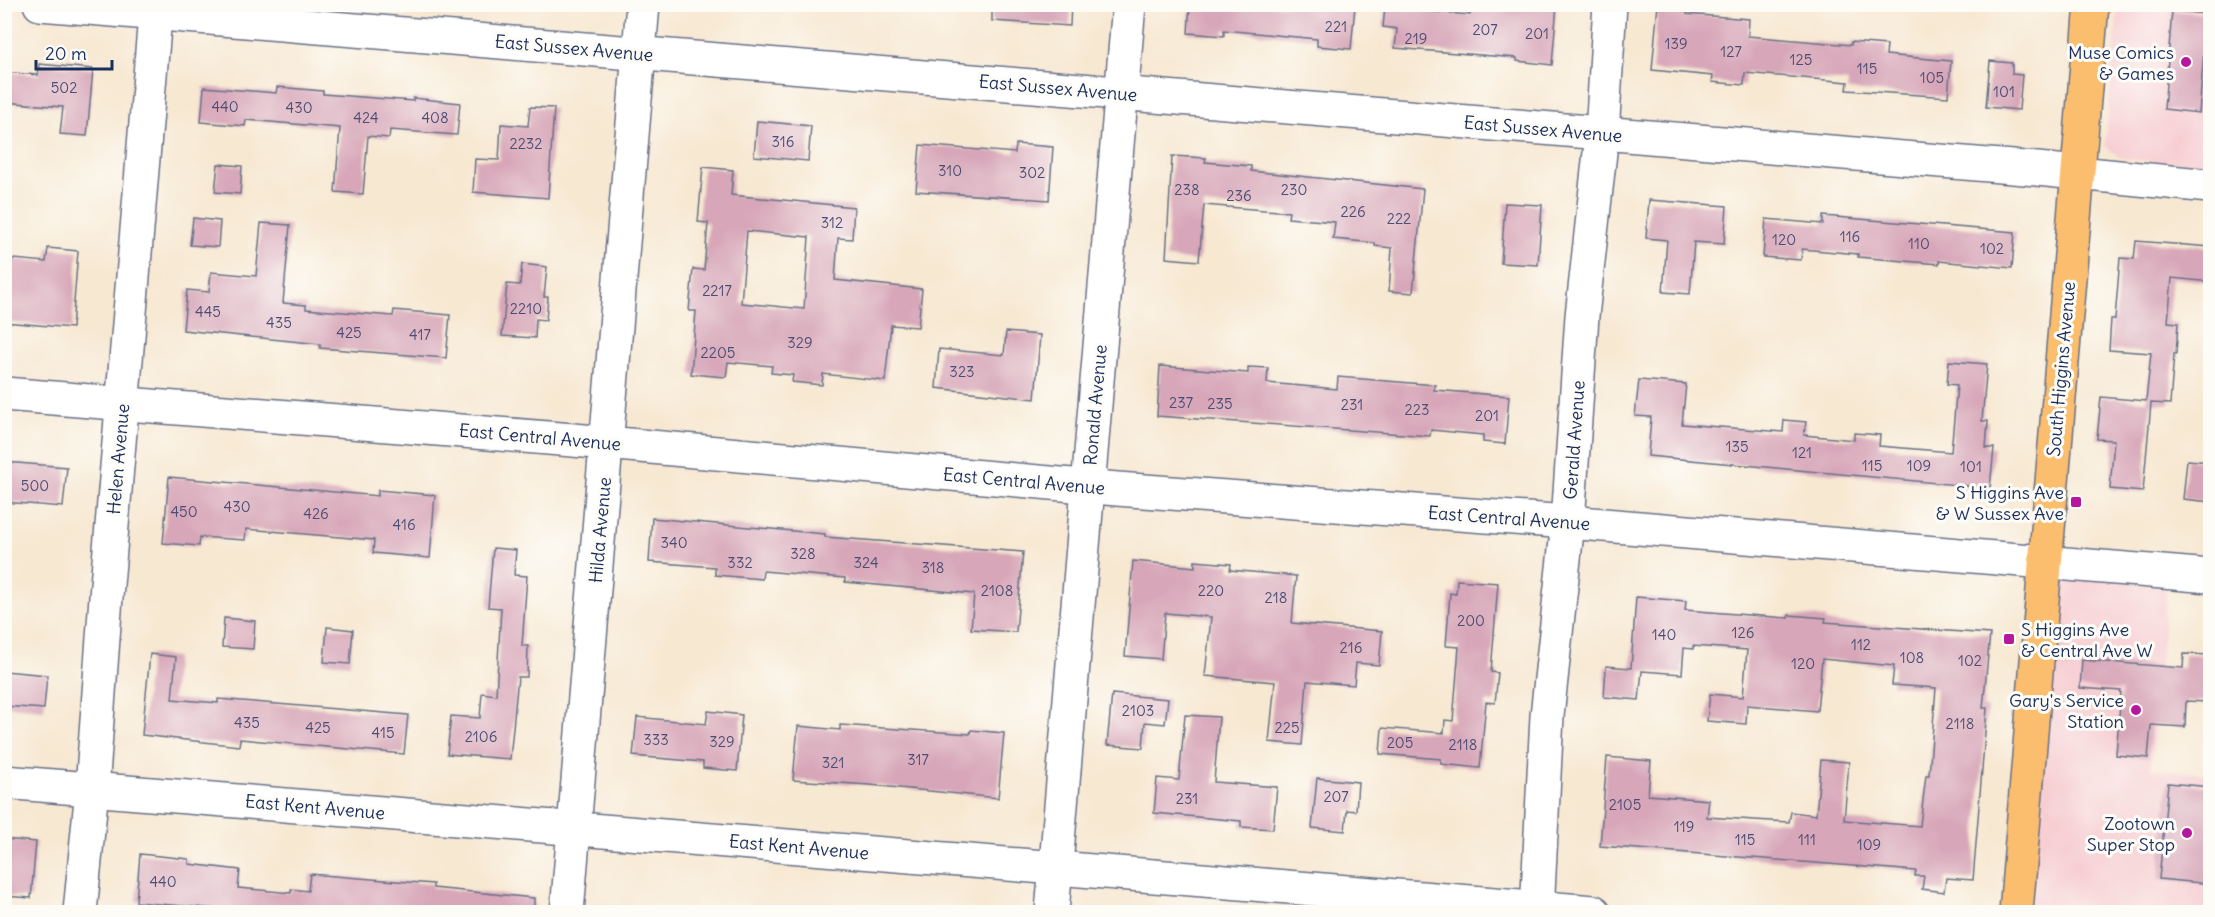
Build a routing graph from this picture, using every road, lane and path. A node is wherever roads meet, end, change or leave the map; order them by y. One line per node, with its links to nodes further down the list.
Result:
1 (40, 4): 6 (street, East Sussex Avenue)
2 (643, 4): 7 (street, Hilda Avenue)
3 (1129, 4): 8 (street, Ronald Avenue)
4 (1610, 4): 9 (street, Gerald Avenue)
5 (2092, 4): 10 (main road, South Higgins Avenue)
6 (156, 9): 7 (street, East Sussex Avenue); 13 (street, Helen Avenue)
7 (639, 53): 8 (street, East Sussex Avenue); 14 (street, Hilda Avenue)
8 (1121, 93): 9 (street, East Sussex Avenue); 15 (street, Ronald Avenue)
9 (1602, 134): 10 (street, East Sussex Avenue); 16 (street, Gerald Avenue)
10 (2077, 172): 11 (street, East Sussex Avenue); 17 (main road, South Higgins Avenue)
11 (2211, 186)
12 (4, 394): 13 (street, East Central Avenue)
13 (123, 404): 14 (street, East Central Avenue); 20 (street, Helen Avenue)
14 (607, 442): 15 (street, East Central Avenue); 21 (street, Hilda Avenue)
15 (1088, 487): 16 (street, East Central Avenue); 22 (street, Ronald Avenue)
16 (1568, 522): 17 (street, East Central Avenue); 23 (street, Gerald Avenue)
17 (2045, 563): 18 (street, East Central Avenue); 28 (main road, South Higgins Avenue)
18 (2211, 576)
19 (4, 782): 20 (street, East Kent Avenue)
20 (92, 789): 21 (street, East Kent Avenue); 24 (street, Helen Avenue)
21 (574, 829): 22 (street, East Kent Avenue); 25 (street, Hilda Avenue)
22 (1056, 869): 23 (street, East Kent Avenue); 26 (street, Ronald Avenue)
23 (1537, 910): 27 (street, East Kent Avenue)
24 (80, 912)
25 (567, 912)
26 (1052, 912)
27 (1594, 912)
28 (2016, 912)

